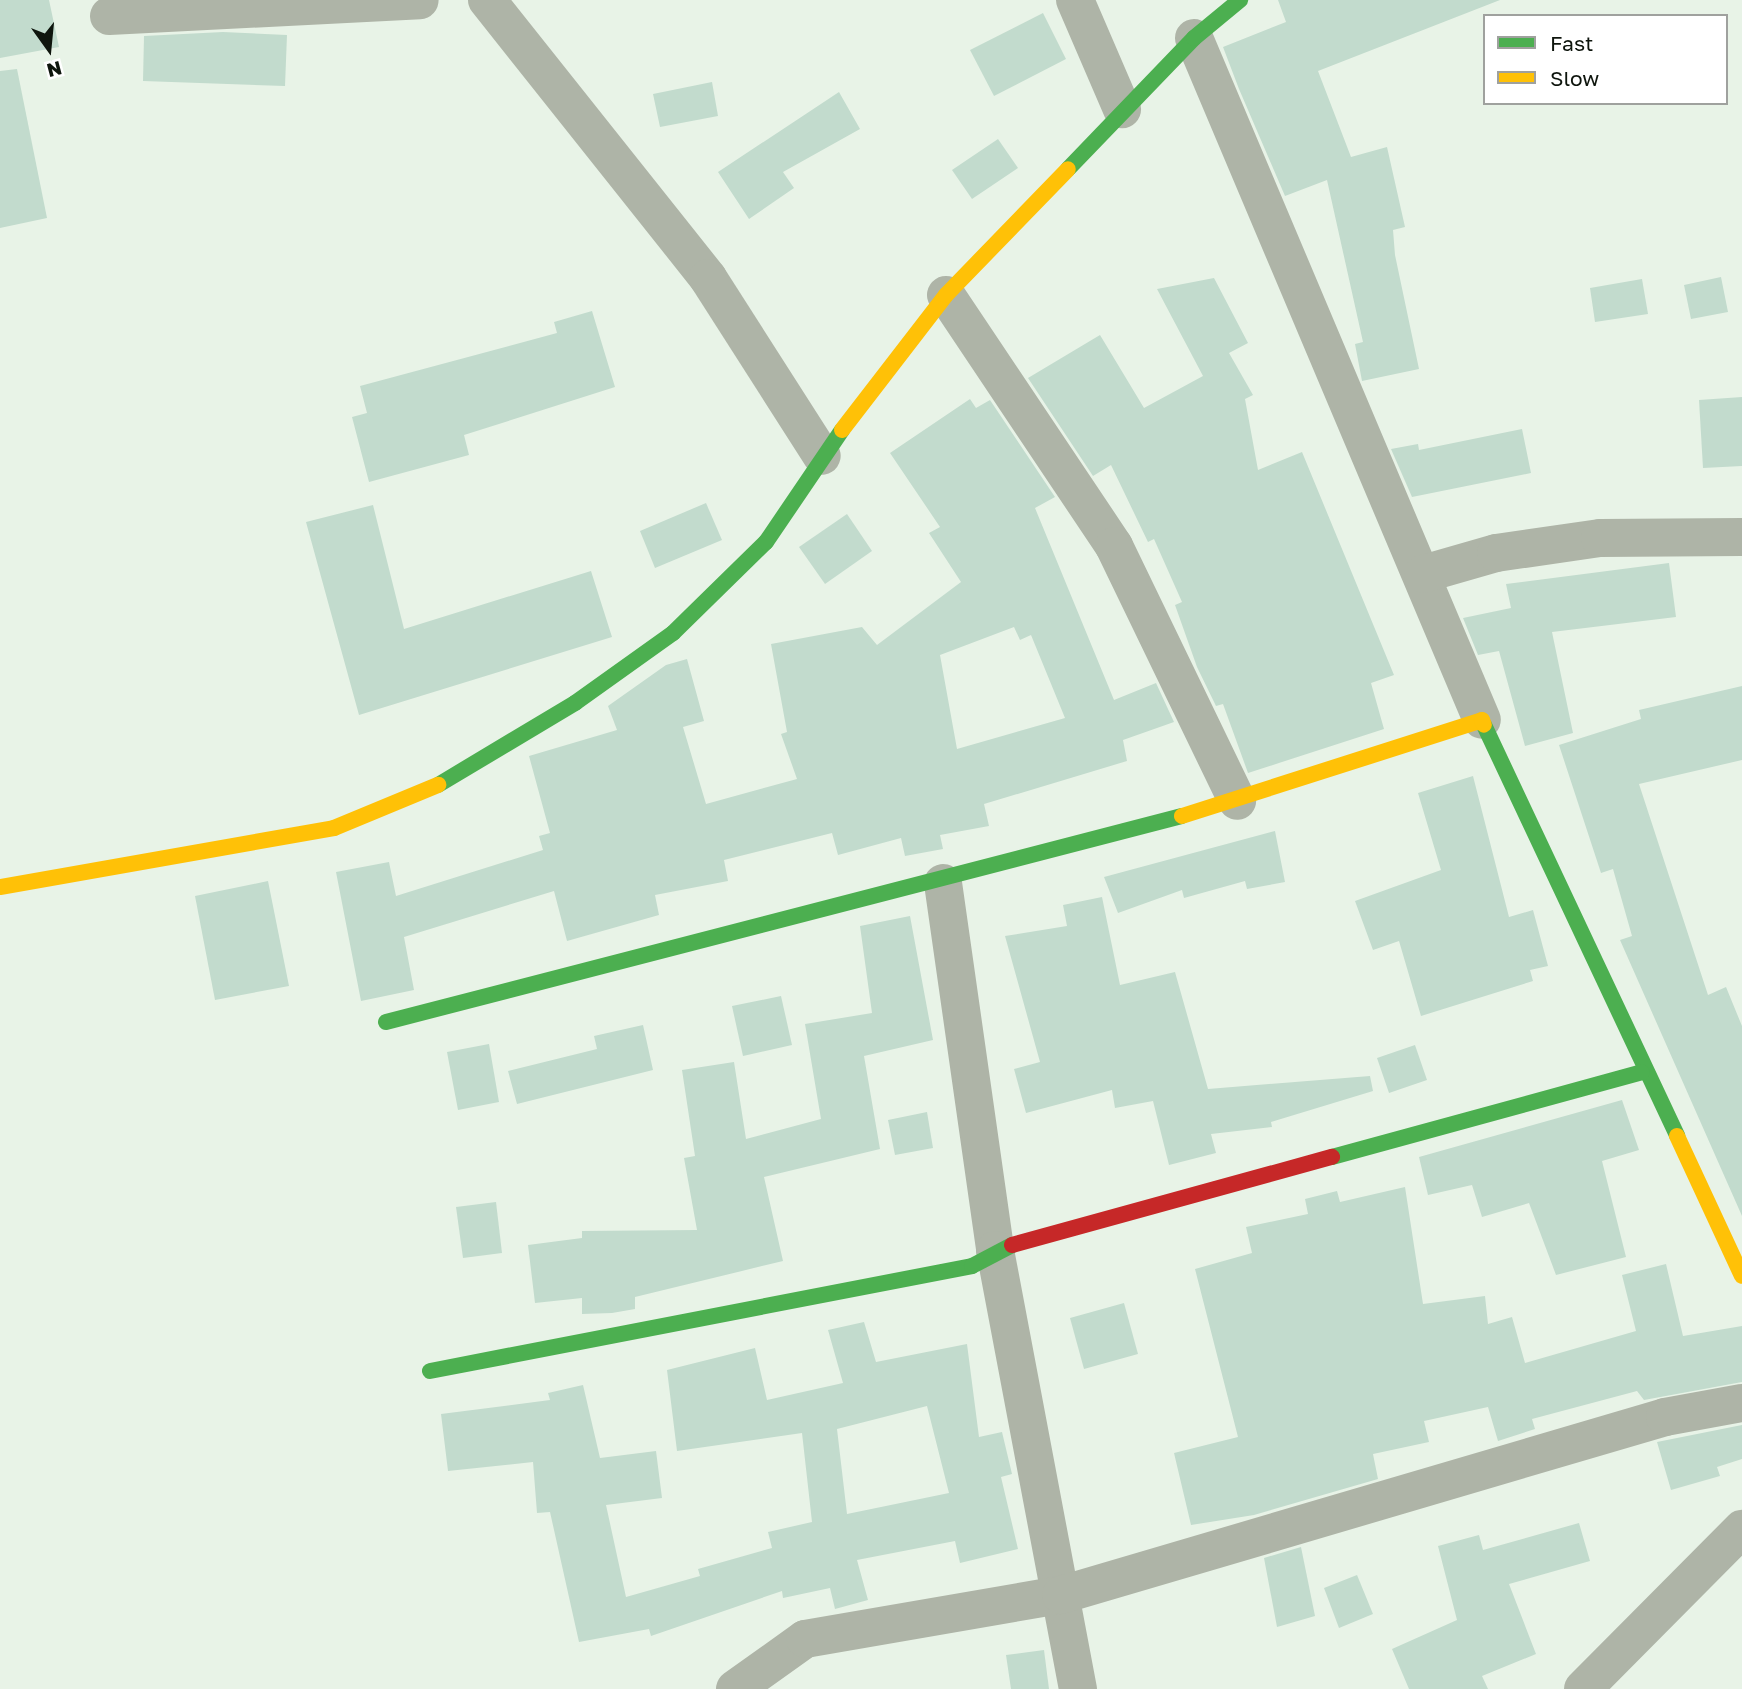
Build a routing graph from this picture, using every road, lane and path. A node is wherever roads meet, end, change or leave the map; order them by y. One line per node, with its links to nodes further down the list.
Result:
1 (419, 0): 5 (street)
2 (487, 0): 9 (street)
3 (1075, 0): 7 (street)
4 (1240, 0): 6 (street)
5 (109, 16)
6 (1194, 38): 7 (street); 11 (street)
7 (1122, 110): 8 (street)
8 (946, 295): 9 (street); 13 (street)
9 (822, 456): 15 (street)
10 (1742, 537): 11 (street)
11 (1423, 574): 12 (street)
12 (1482, 720): 13 (street); 17 (street)
13 (1237, 801): 14 (street)
14 (943, 883): 16 (street); 18 (street)
15 (0, 887)
16 (386, 1022)
17 (1642, 1072): 18 (street); 19 (street)
18 (995, 1250): 20 (street); 23 (street)
19 (1742, 1276)
20 (430, 1371)
21 (1742, 1404): 23 (street)
22 (1742, 1529): 26 (street)
23 (1060, 1595): 24 (street); 25 (street)
24 (735, 1689)
25 (1078, 1689)
26 (1583, 1689)

